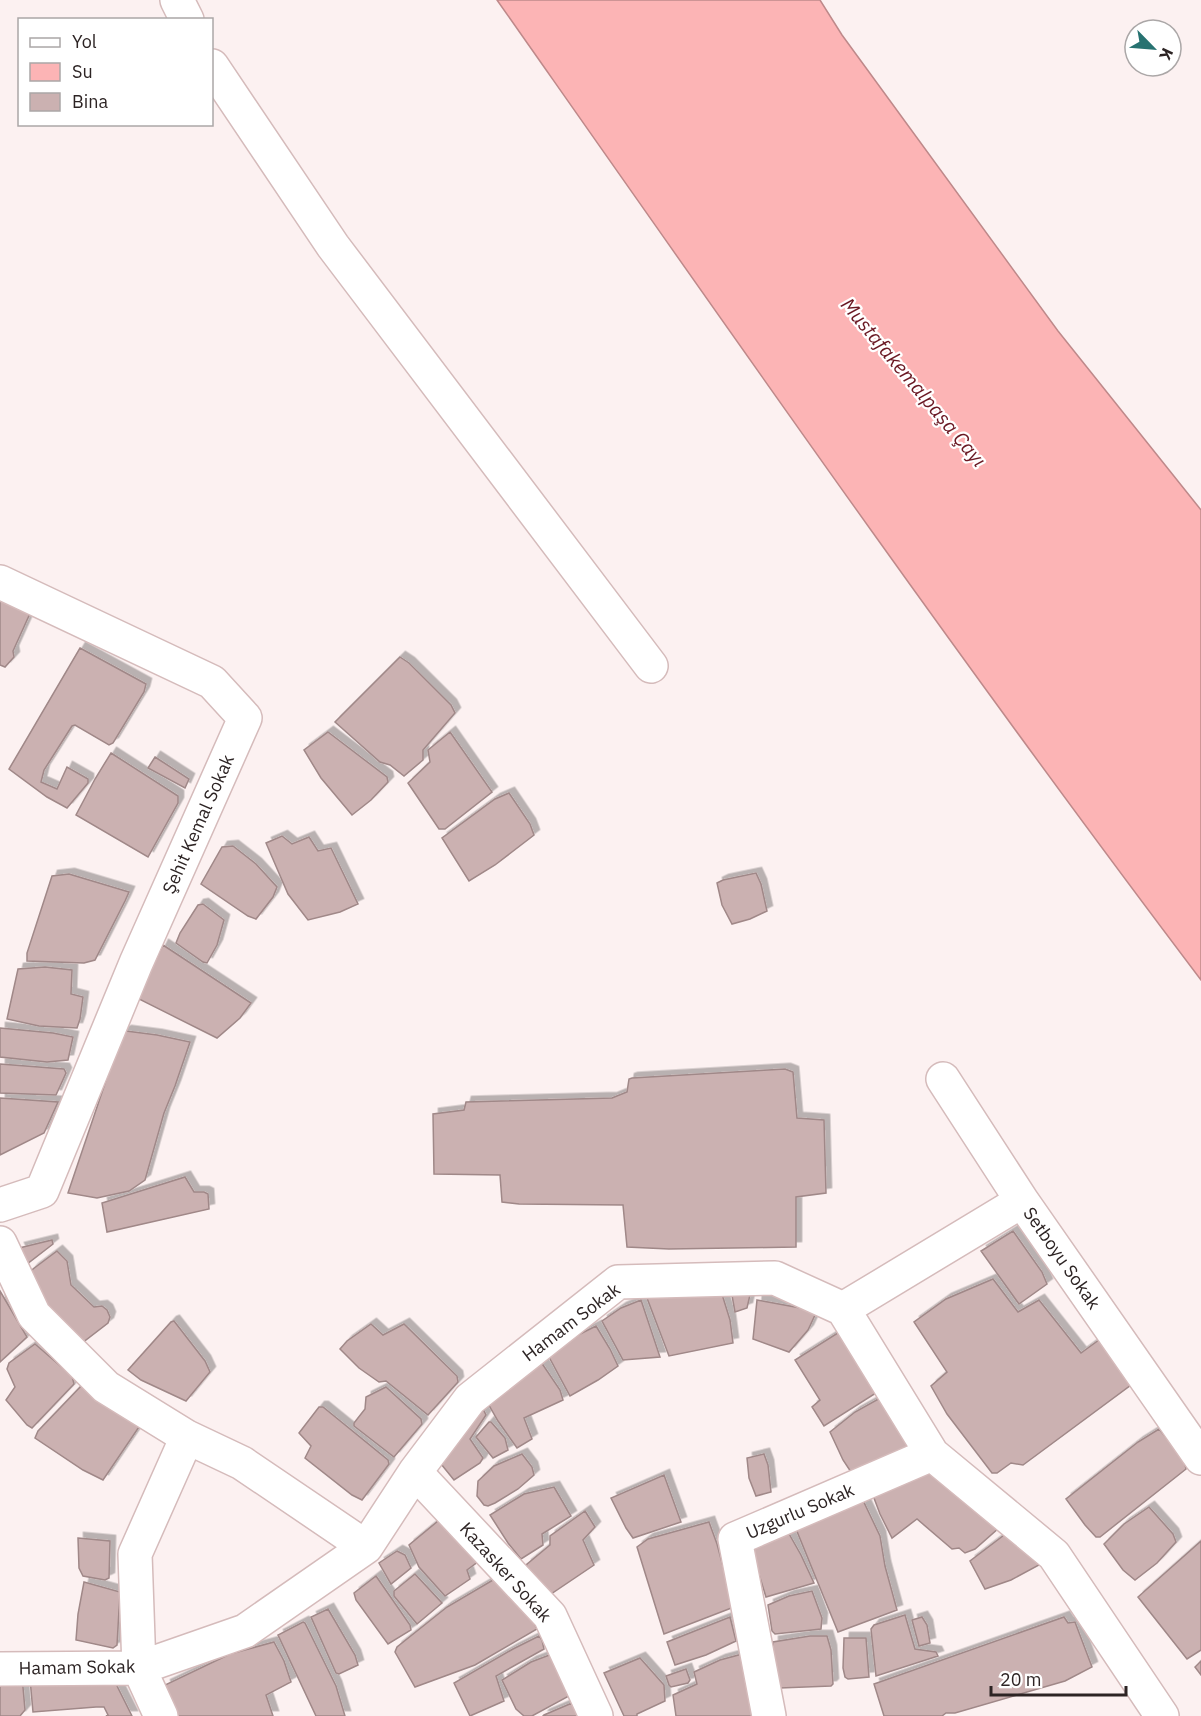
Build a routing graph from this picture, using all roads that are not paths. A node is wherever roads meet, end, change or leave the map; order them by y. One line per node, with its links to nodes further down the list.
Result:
1 (177, 0): 2 (street)
2 (186, 18)
3 (213, 67): 5 (street)
4 (0, 582): 8 (street, Şehit Kemal Sokak)
5 (651, 666)
6 (943, 1079): 7 (street)
7 (1022, 1201): 10 (street, Setboyu Sokak); 13 (street, Setboyu Sokak)
8 (0, 1205)
9 (0, 1243): 11 (street)
10 (843, 1309): 12 (street); 14 (street, Hamam Sokak)
11 (187, 1437): 15 (street); 16 (street)
12 (932, 1454): 20 (street, Uzgurlu Sokak); 21 (street)
13 (1201, 1458)
14 (415, 1472): 15 (street, Hamam Sokak); 19 (street, Kazasker Sokak)
15 (366, 1548): 16 (street, Hamam Sokak)
16 (139, 1668): 17 (street, Hamam Sokak); 18 (street)
17 (0, 1669)
18 (160, 1716)
19 (596, 1716)
20 (769, 1716)
21 (1162, 1716)

